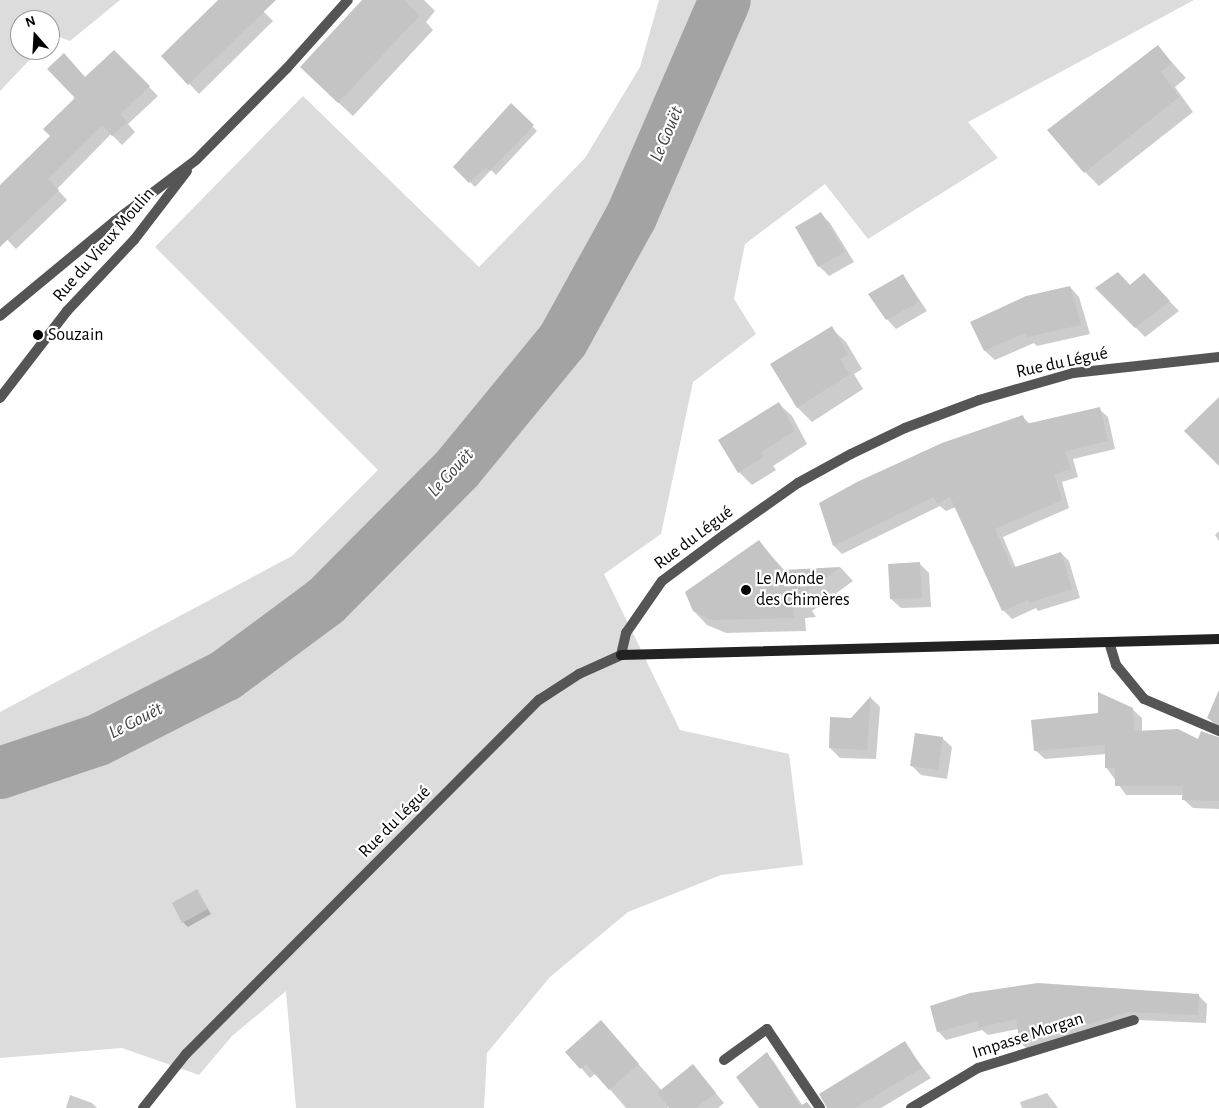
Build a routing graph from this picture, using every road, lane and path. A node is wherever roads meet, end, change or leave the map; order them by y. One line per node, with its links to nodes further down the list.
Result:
1 (348, 0): 2 (street, Rue du Vieux Moulin)
2 (196, 160): 3 (street, Rue du Vieux Moulin); 5 (street, Rue du Vieux Moulin)
3 (0, 316)
4 (1219, 357): 8 (street, Rue du Légué)
5 (0, 398)
6 (1219, 639): 7 (main road)
7 (1110, 642): 8 (main road); 9 (street)
8 (621, 655): 12 (street, Rue du Légué)
9 (1219, 731)
10 (1134, 1020): 14 (street, Impasse Morgan)
11 (724, 1060): 13 (street)
12 (143, 1108)
13 (820, 1108)
14 (911, 1108)

